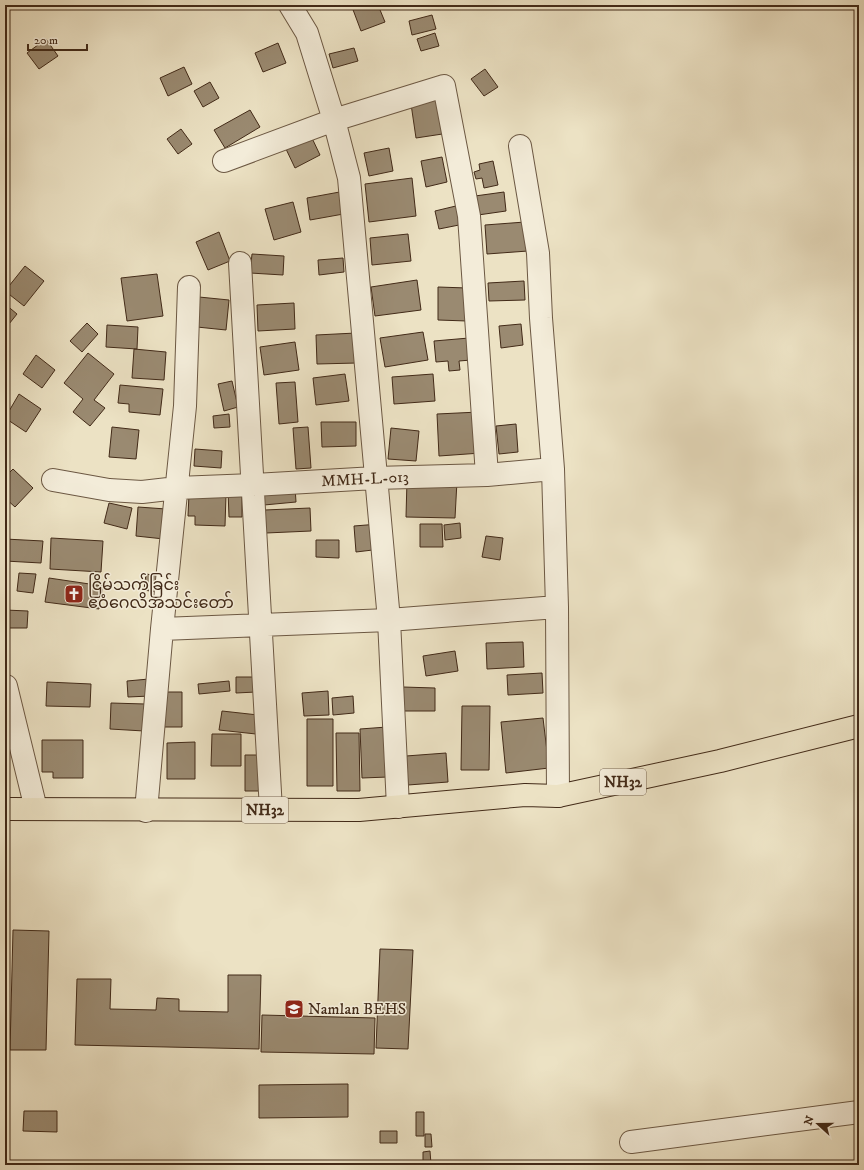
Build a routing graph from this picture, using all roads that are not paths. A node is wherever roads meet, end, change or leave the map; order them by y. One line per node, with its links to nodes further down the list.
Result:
1 (290, 5): 2 (street)
2 (334, 120): 4 (street); 8 (street); 9 (street)
3 (520, 146): 7 (street)
4 (224, 161)
5 (240, 263): 11 (street)
6 (189, 287): 12 (street)
7 (553, 469): 8 (street, MMH-L-013); 13 (street)
8 (487, 475): 9 (street, MMH-L-013)
9 (375, 478): 11 (street, MMH-L-013); 14 (street)
10 (53, 480): 12 (street, MMH-L-013)
11 (253, 485): 12 (street, MMH-L-013); 15 (street)
12 (177, 488): 16 (street)
13 (557, 606): 14 (street); 19 (street)
14 (389, 620): 15 (street); 20 (street)
15 (260, 624): 16 (street); 23 (street)
16 (162, 629): 24 (street)
17 (6, 686): 22 (street)
18 (859, 726): 19 (highway, NH32)
19 (558, 796): 20 (highway, NH32)
20 (398, 807): 23 (highway, NH32)
21 (5, 809): 22 (highway, NH32)
22 (36, 809): 24 (highway, NH32)
23 (271, 810): 24 (highway, NH32)
24 (146, 811)
25 (859, 1112): 26 (street)
26 (631, 1142)

